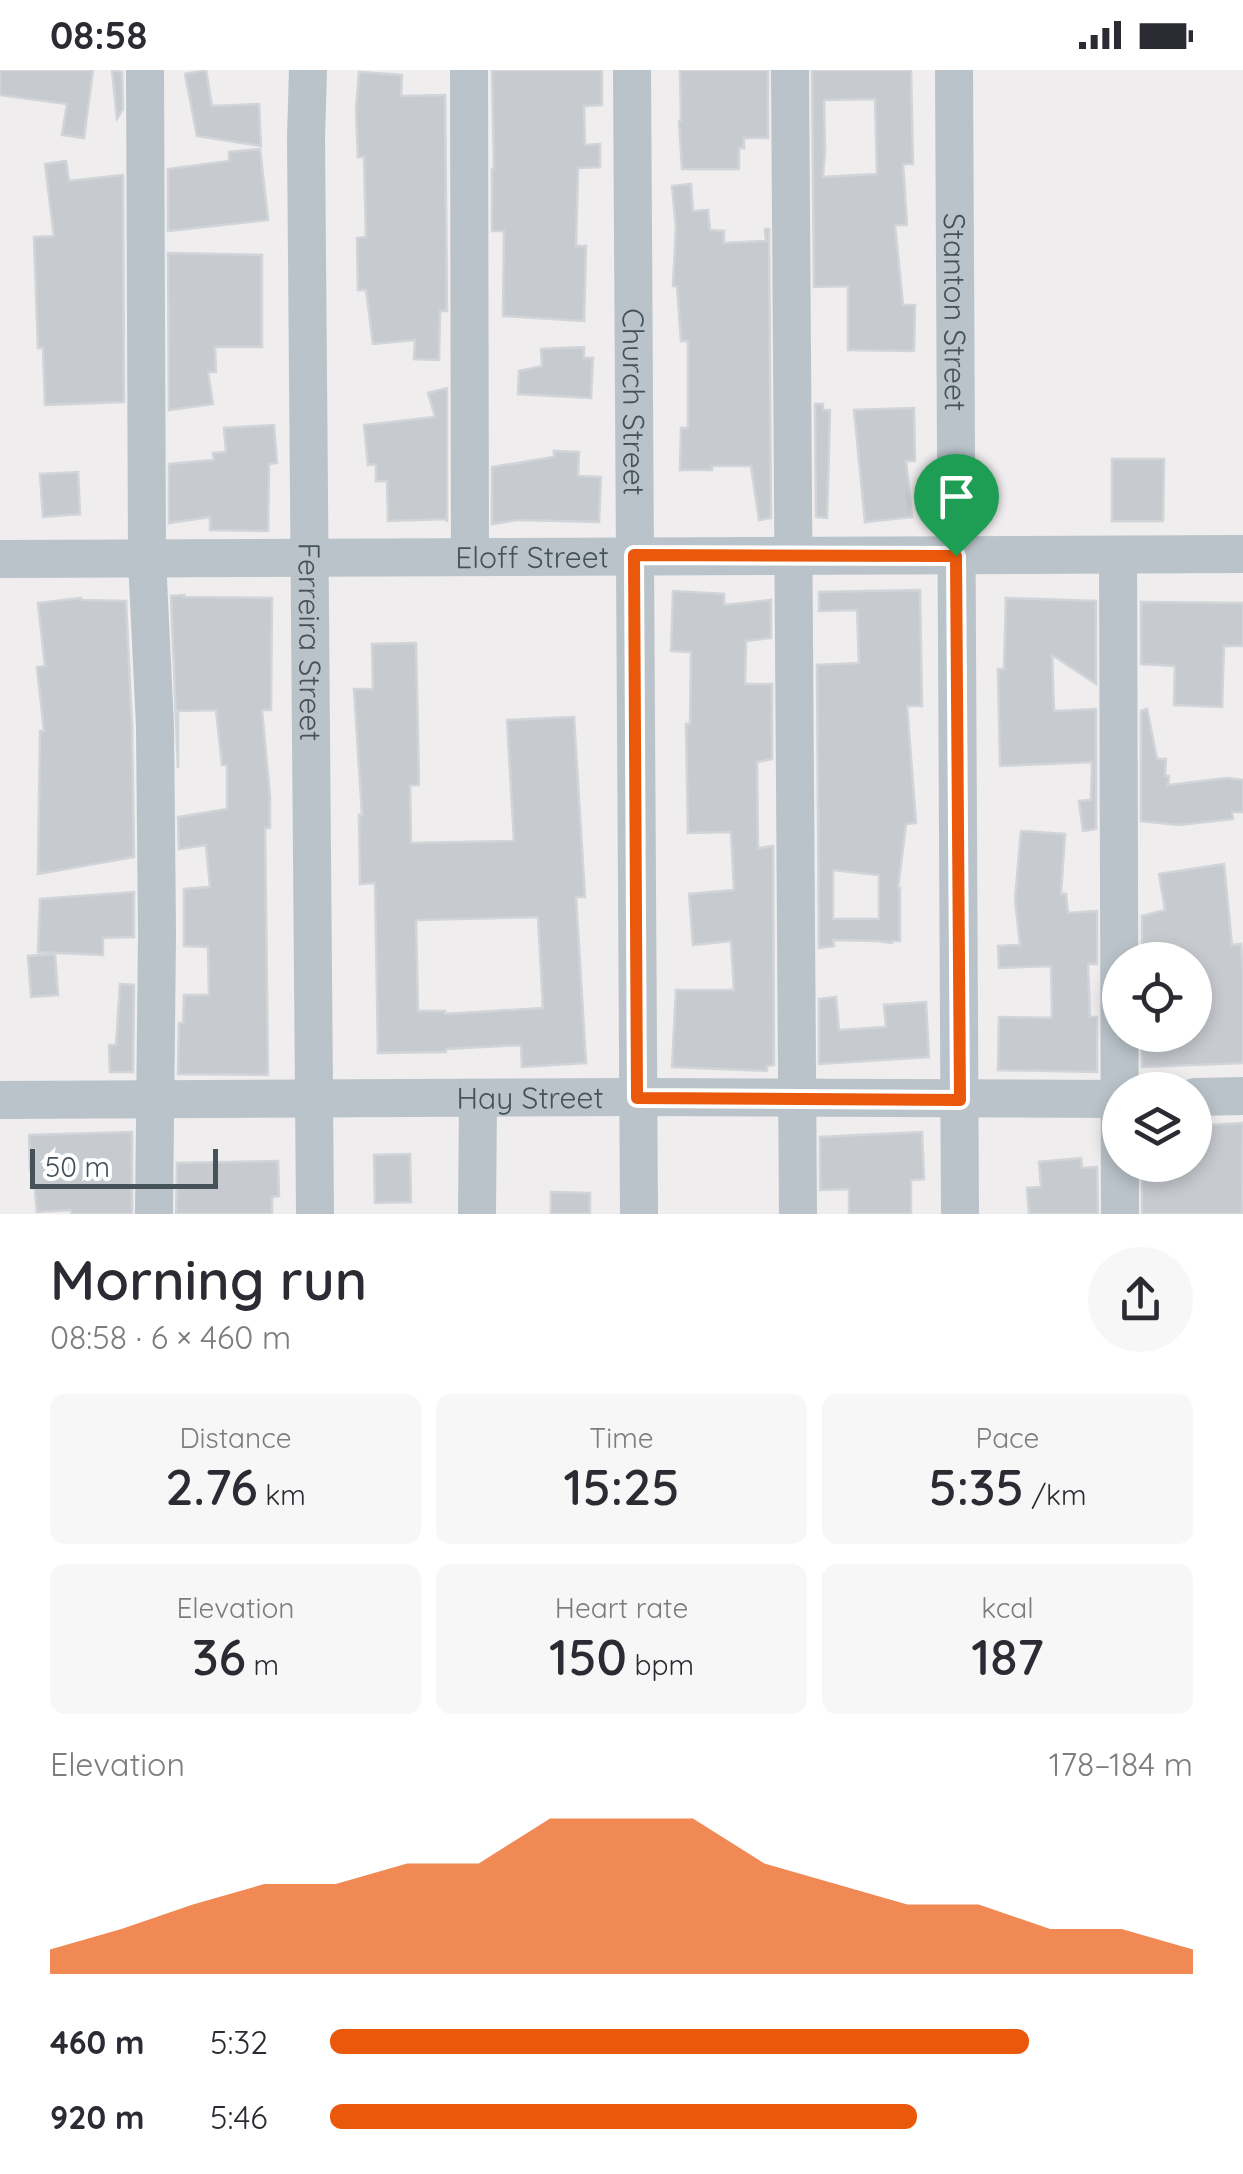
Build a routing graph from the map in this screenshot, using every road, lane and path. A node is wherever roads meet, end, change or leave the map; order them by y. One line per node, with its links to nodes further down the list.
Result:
1 (145, 70): 15 (street)
2 (308, 70): 13 (street, Ferreira Street)
3 (469, 70): 12 (street)
4 (632, 70): 8 (street, Church Street)
5 (790, 70): 10 (street)
6 (954, 70): 11 (street, Stanton Street)
7 (1243, 554): 9 (street, Eloff Street)
8 (634, 555): 10 (street, Eloff Street); 12 (street, Eloff Street); 19 (street, Church Street)
9 (1118, 555): 11 (street, Eloff Street); 16 (street)
10 (793, 556): 11 (street, Eloff Street); 22 (street)
11 (956, 556): 26 (street, Stanton Street)
12 (470, 557): 13 (street, Eloff Street)
13 (310, 558): 15 (street, Eloff Street); 20 (street, Ferreira Street)
14 (0, 559): 15 (street, Eloff Street)
15 (148, 559): 25 (street)
16 (1119, 1072)
17 (1243, 1096): 18 (street)
18 (1212, 1097)
19 (637, 1098): 21 (street, Hay Street); 22 (street, Hay Street); 31 (street, Church Street)
20 (314, 1099): 21 (street, Hay Street); 25 (street, Hay Street); 29 (street, Ferreira Street)
21 (478, 1099): 30 (street)
22 (797, 1099): 26 (street, Hay Street); 32 (street)
23 (1102, 1099): 26 (street, Hay Street)
24 (0, 1100): 25 (street, Hay Street)
25 (154, 1100): 28 (street)
26 (960, 1100): 33 (street, Stanton Street)
27 (1120, 1182): 34 (street)
28 (154, 1214)
29 (315, 1214)
30 (477, 1214)
31 (638, 1214)
32 (798, 1214)
33 (960, 1214)
34 (1120, 1214)

